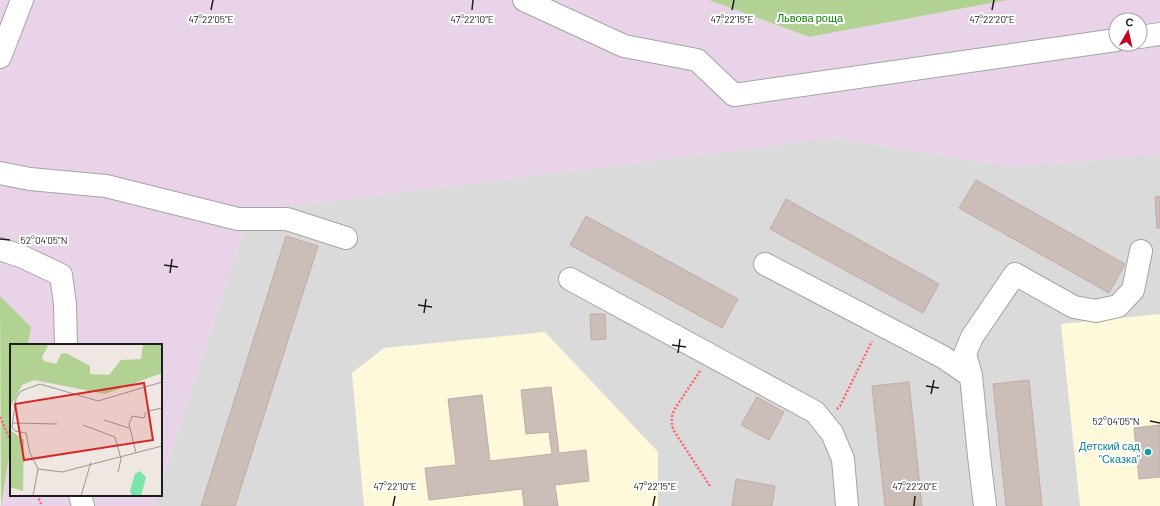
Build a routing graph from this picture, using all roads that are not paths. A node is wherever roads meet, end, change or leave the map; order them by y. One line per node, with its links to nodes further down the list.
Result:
1 (22, 0): 6 (lane)
2 (524, 0): 5 (lane)
3 (1160, 34): 4 (lane)
4 (1148, 36)
5 (1108, 41)
6 (0, 57)
7 (0, 173): 8 (lane)
8 (346, 238)
9 (0, 249): 13 (lane)
10 (1141, 251): 14 (lane)
11 (765, 264): 14 (lane)
12 (570, 279): 17 (lane)
13 (66, 344)
14 (971, 376): 18 (lane)
15 (80, 496): 16 (lane)
16 (83, 506)
17 (847, 506)
18 (986, 506)

